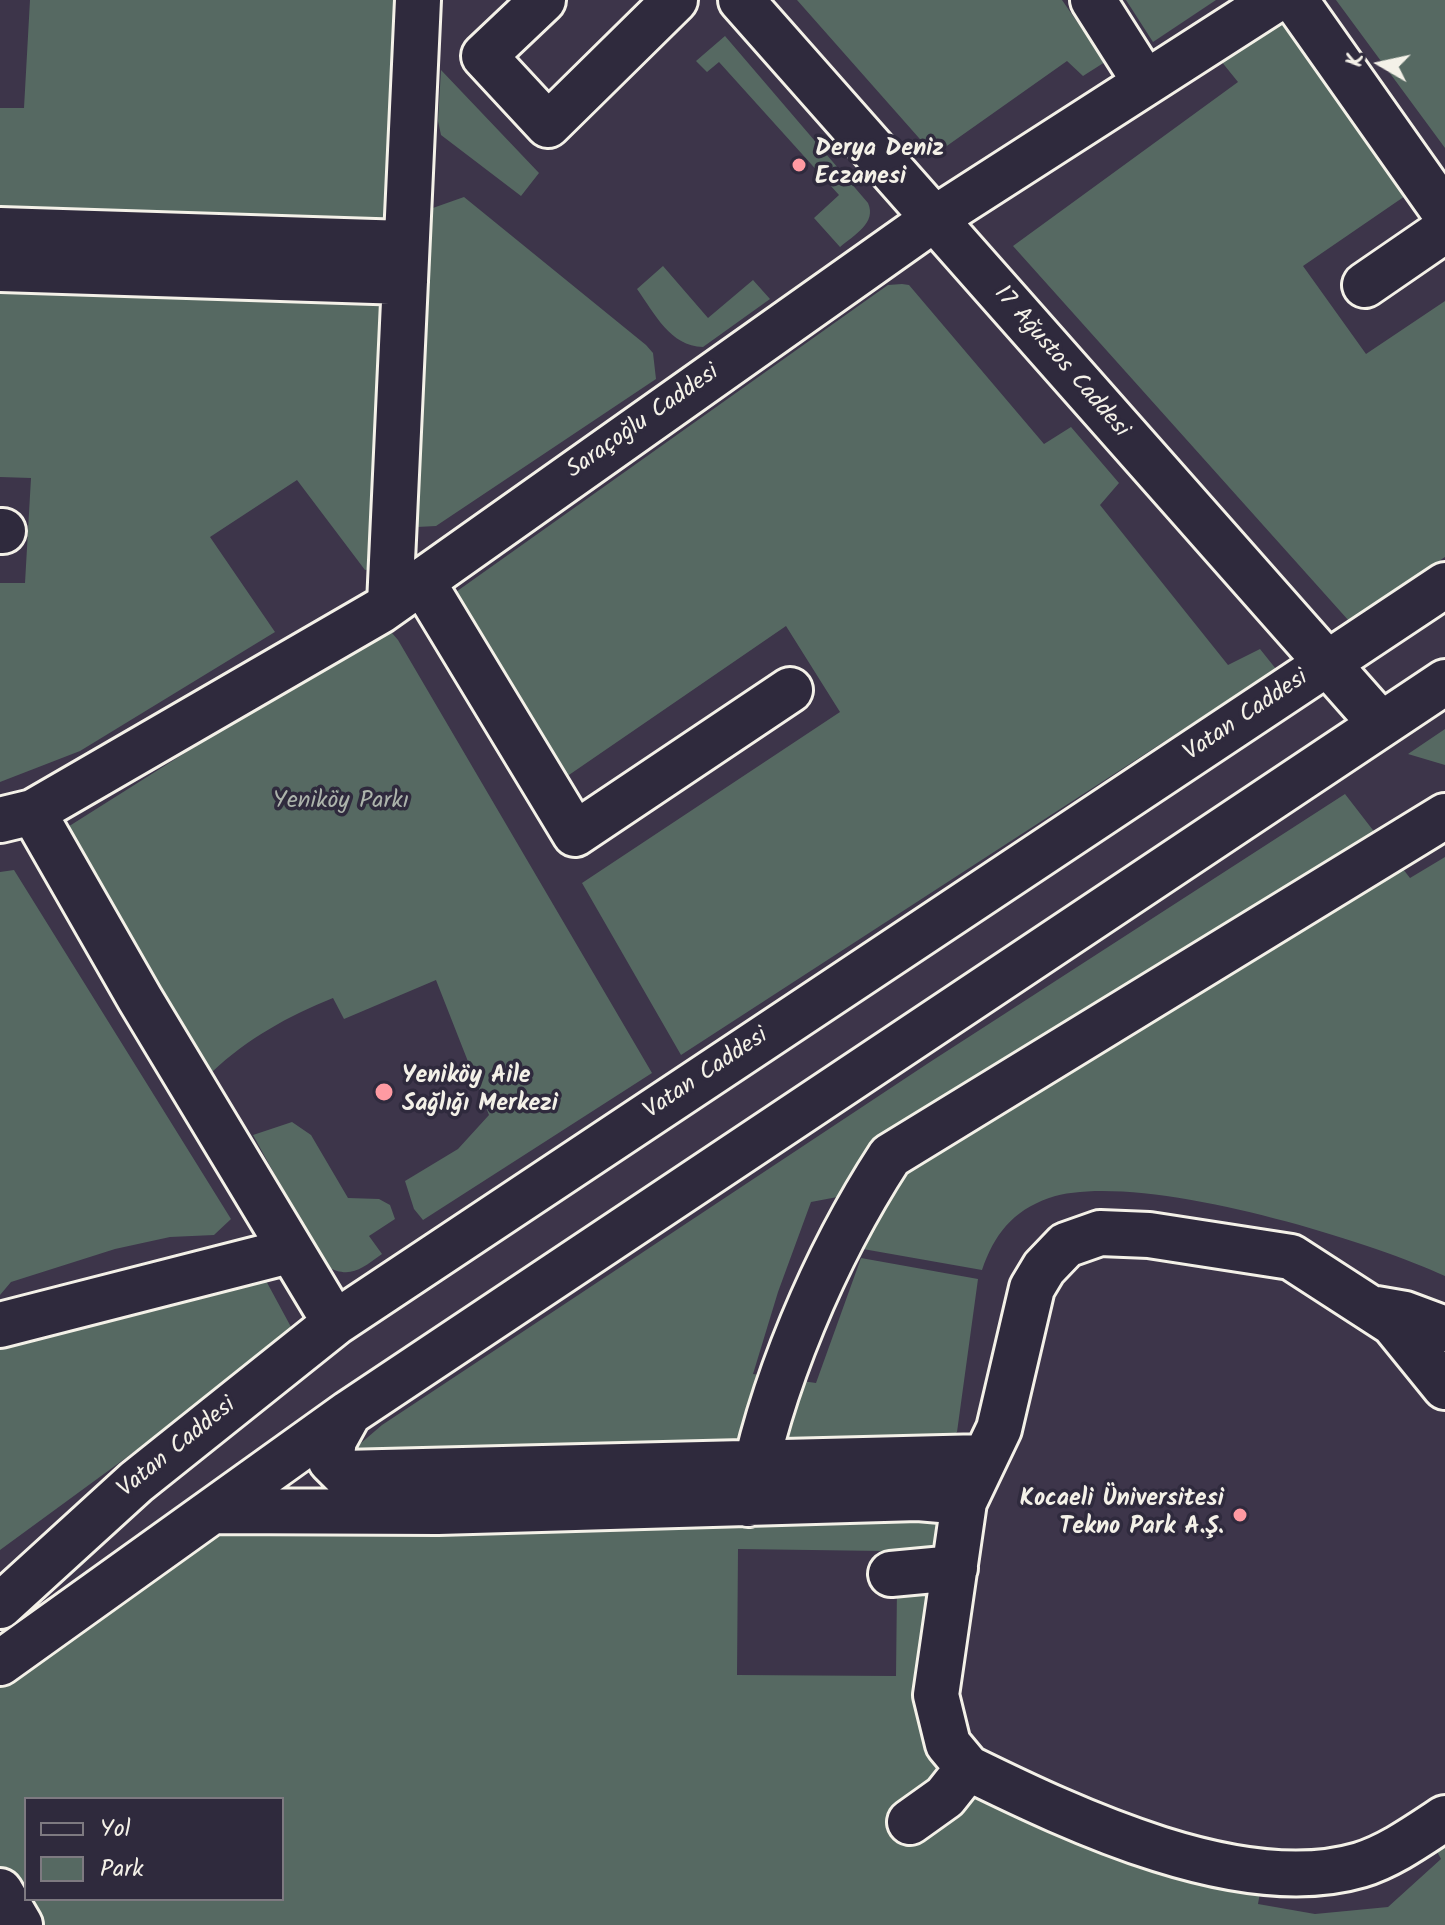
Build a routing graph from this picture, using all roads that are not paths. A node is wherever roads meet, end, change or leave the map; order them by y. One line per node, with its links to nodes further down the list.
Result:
1 (418, 0): 13 (street)
2 (543, 0): 3 (street)
3 (675, 0)
4 (741, 0): 10 (street, 17 Ağustos Caddesi)
5 (1093, 0): 8 (street)
6 (1275, 0): 8 (street, Saraçoğlu Caddesi)
7 (1295, 0): 9 (street)
8 (1145, 82): 10 (street, Saraçoğlu Caddesi)
9 (1445, 213)
10 (934, 219): 17 (street, Saraçoğlu Caddesi); 18 (street, 17 Ağustos Caddesi)
11 (0, 230): 13 (street)
12 (1445, 230): 15 (street)
13 (406, 263): 14 (street); 17 (street)
14 (0, 269)
15 (1365, 285)
16 (1445, 585): 18 (street, Vatan Caddesi)
17 (406, 592): 20 (street); 22 (street, Saraçoğlu Caddesi)
18 (1326, 664): 21 (street, 17 Ağustos Caddesi); 26 (street, Vatan Caddesi)
19 (1445, 682): 21 (street)
20 (790, 690)
21 (1381, 724): 30 (street)
22 (17, 816): 24 (street)
23 (1445, 816): 33 (street)
24 (289, 1251): 26 (street); 27 (street)
25 (1370, 1308): 28 (street); 29 (street); 31 (street)
26 (335, 1323): 38 (street, Vatan Caddesi)
27 (0, 1325)
28 (1445, 1329)
29 (1445, 1387)
30 (349, 1413): 33 (street); 35 (street)
31 (984, 1457): 32 (street); 34 (street)
32 (919, 1477): 33 (street); 34 (street)
33 (752, 1484): 35 (street)
34 (964, 1502): 36 (street)
35 (213, 1511): 39 (street)
36 (955, 1568): 37 (street); 40 (street)
37 (891, 1574)
38 (0, 1606)
39 (0, 1663)
40 (968, 1768): 41 (street); 42 (street)
41 (1445, 1818)
42 (910, 1822)
43 (0, 1891): 44 (street)
44 (20, 1925)

